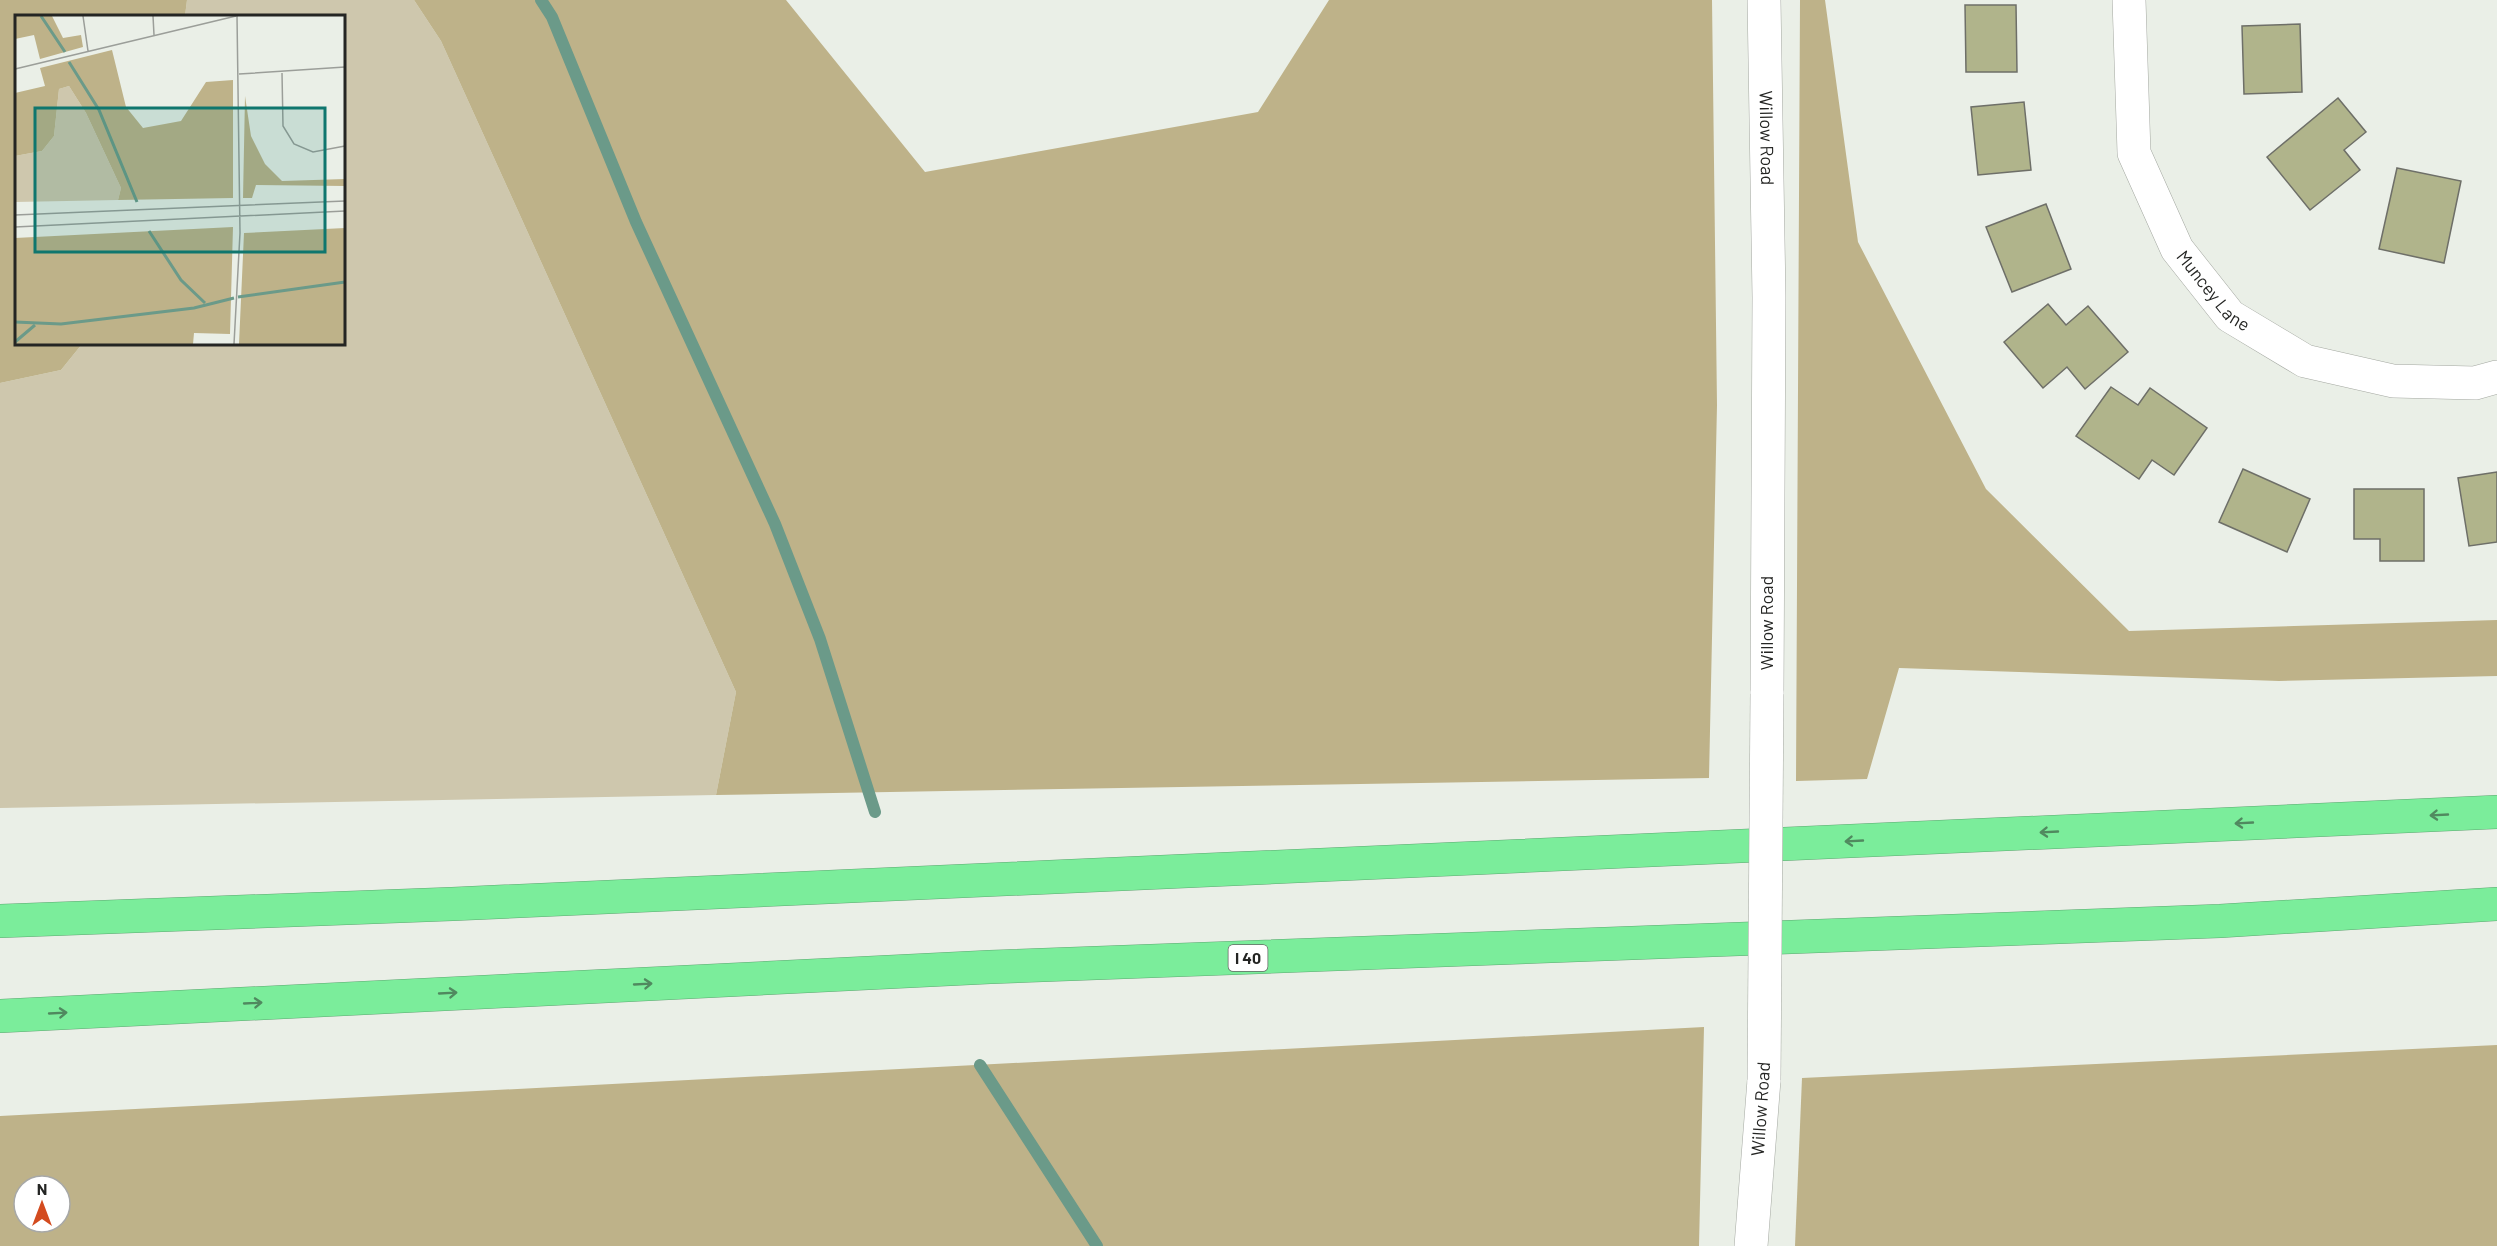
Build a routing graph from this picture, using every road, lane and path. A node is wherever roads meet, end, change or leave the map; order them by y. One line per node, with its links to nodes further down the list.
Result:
1 (1764, 0): 8 (street, Willow Road, bridge)
2 (2129, 0): 3 (street, Muncey Lane)
3 (2497, 377)
4 (2497, 812): 6 (highway, one-way to 6)
5 (2497, 904): 7 (highway, I 40, one-way to 5)
6 (0, 921)
7 (0, 1016)
8 (1751, 1246)

